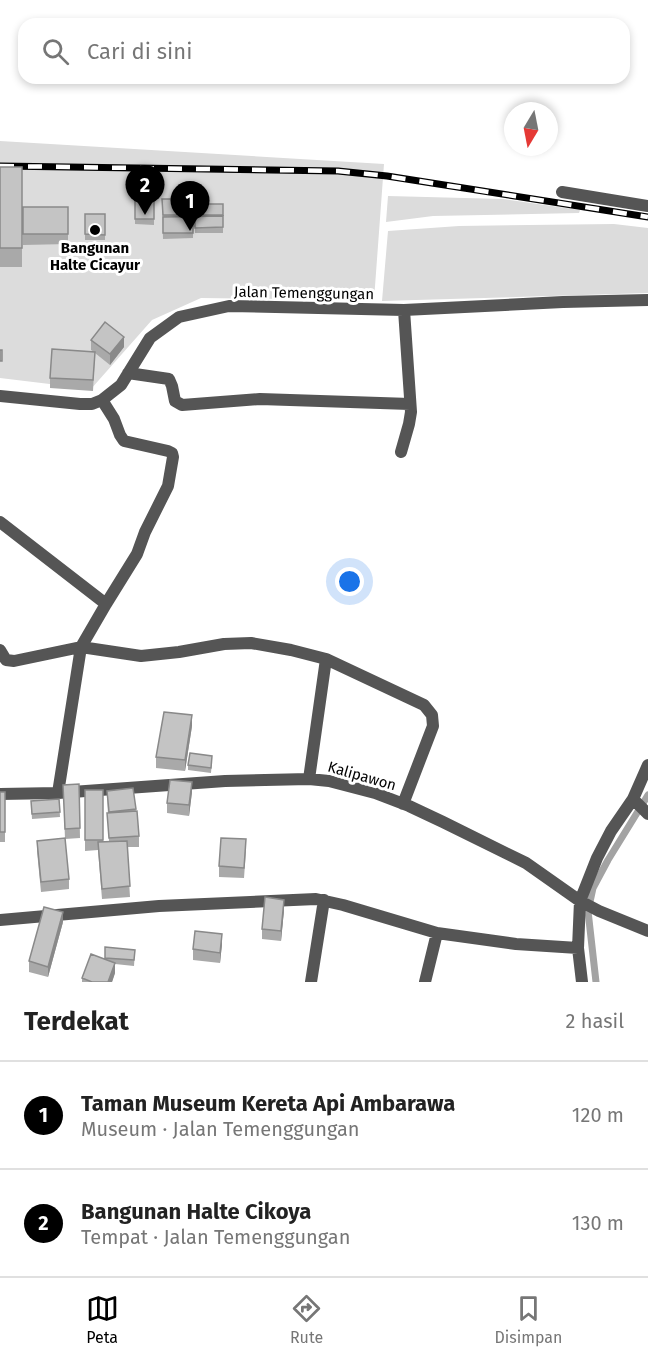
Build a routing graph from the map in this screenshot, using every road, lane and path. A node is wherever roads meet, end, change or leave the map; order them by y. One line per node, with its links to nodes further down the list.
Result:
1 (562, 192): 2 (street)
2 (648, 206)
3 (648, 300): 4 (street, Jalan Temenggungan)
4 (404, 310): 5 (street, Jalan Temenggungan); 8 (street)
5 (128, 373): 7 (street, Jalan Temenggungan); 8 (street)
6 (0, 396): 7 (street)
7 (102, 400): 11 (street)
8 (410, 404): 9 (street)
9 (401, 452)
10 (0, 522): 11 (street)
11 (106, 604): 12 (street)
12 (81, 647): 13 (street); 14 (street); 17 (street)
13 (0, 650)
14 (326, 659): 16 (street); 20 (street)
15 (648, 765): 19 (street)
16 (309, 778): 17 (street, Kalipawon); 20 (street, Kalipawon)
17 (58, 793): 18 (street, Kalipawon)
18 (0, 794)
19 (633, 799): 21 (street); 23 (street)
20 (403, 804): 23 (street, Kalipawon)
21 (647, 813)
22 (324, 900): 24 (street); 26 (street); 28 (street)
23 (580, 901): 25 (street, Kalipawon); 27 (street)
24 (0, 920)
25 (648, 931)
26 (437, 933): 27 (street); 29 (street)
27 (578, 948): 30 (street)
28 (311, 982)
29 (425, 982)
30 (582, 982)

